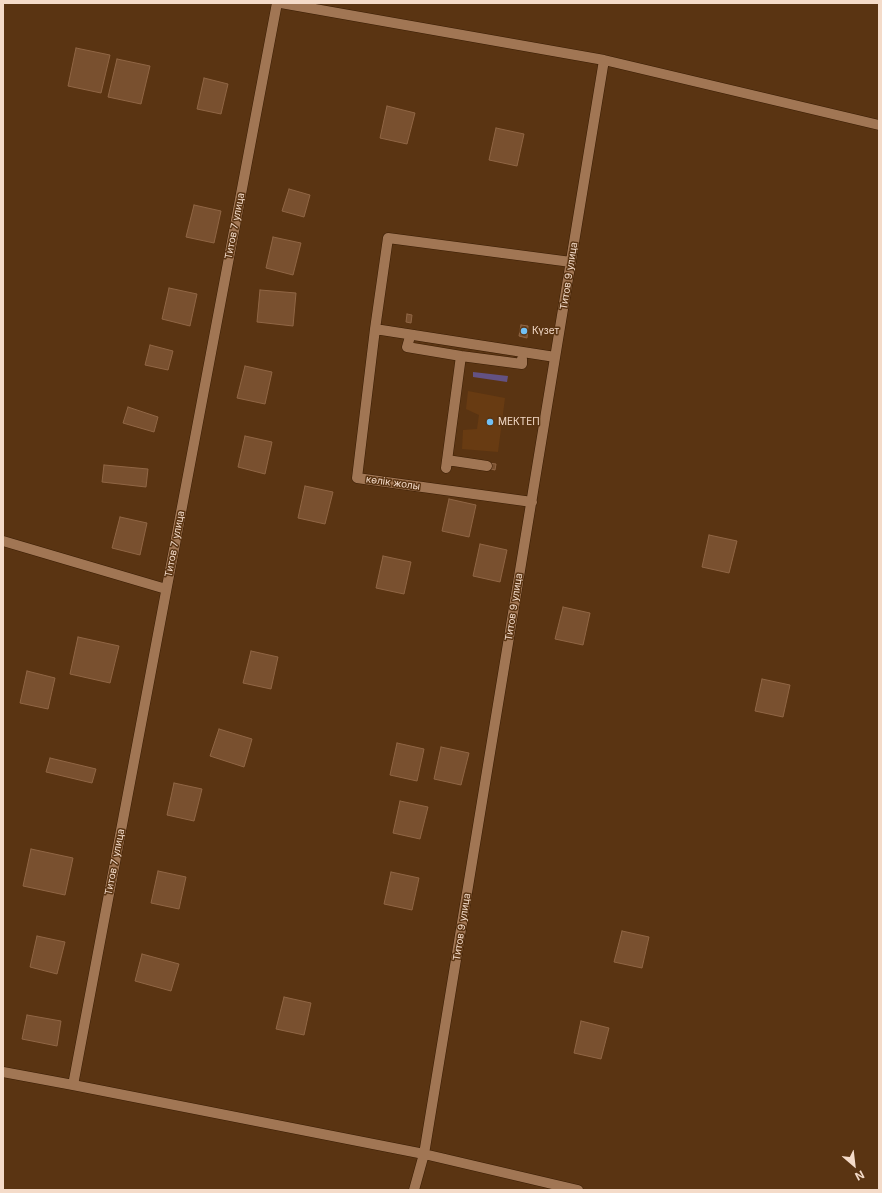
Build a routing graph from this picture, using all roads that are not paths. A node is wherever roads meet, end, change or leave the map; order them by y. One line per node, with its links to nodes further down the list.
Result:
1 (276, 3): 14 (street, Титов 7 улица)
2 (281, 3): 3 (street)
3 (604, 60): 4 (street); 5 (street, Титов 9 улица)
4 (879, 125)
5 (571, 262): 6 (street, көлік жолы); 9 (street, Титов 9 улица)
6 (375, 329): 9 (street); 12 (street, көлік жолы)
7 (409, 340): 8 (street)
8 (460, 356): 10 (street); 11 (street)
9 (555, 357): 12 (street, Титов 9 улица)
10 (522, 359)
11 (487, 466)
12 (532, 502): 17 (street, Титов 9 улица)
13 (3, 541): 14 (street)
14 (166, 589): 16 (street, Титов 7 улица)
15 (3, 1072): 16 (street)
16 (73, 1085): 17 (street)
17 (424, 1154): 18 (street, Титов 9 улица); 19 (street)
18 (414, 1190)
19 (578, 1190)

